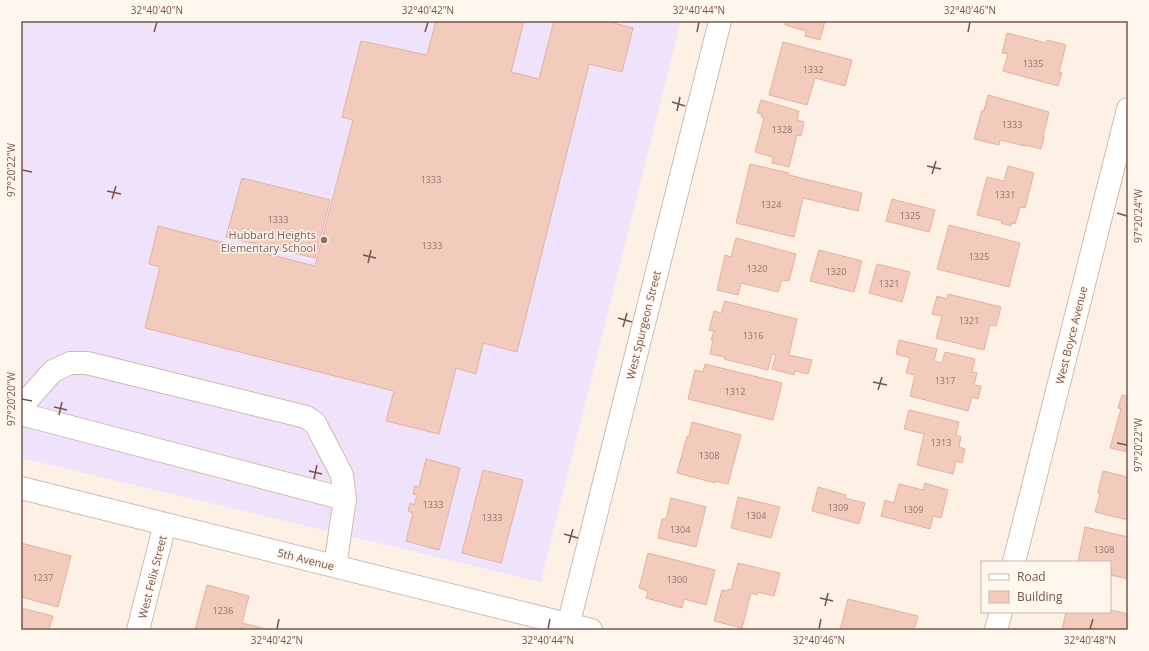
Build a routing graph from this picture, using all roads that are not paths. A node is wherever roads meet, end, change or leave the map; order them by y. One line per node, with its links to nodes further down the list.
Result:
1 (720, 21): 11 (street, West Spurgeon Street)
2 (1128, 109): 8 (street, West Boyce Avenue)
3 (21, 407): 6 (street)
4 (21, 414): 6 (street)
5 (21, 488): 7 (street, 5th Avenue)
6 (345, 499): 9 (street)
7 (165, 524): 9 (street, 5th Avenue); 12 (street, West Felix Street)
8 (1014, 561)
9 (335, 566): 11 (street, 5th Avenue)
10 (1001, 613): 14 (street)
11 (567, 627): 13 (street, 5th Avenue)
12 (138, 630)
13 (591, 630)
14 (996, 630)

